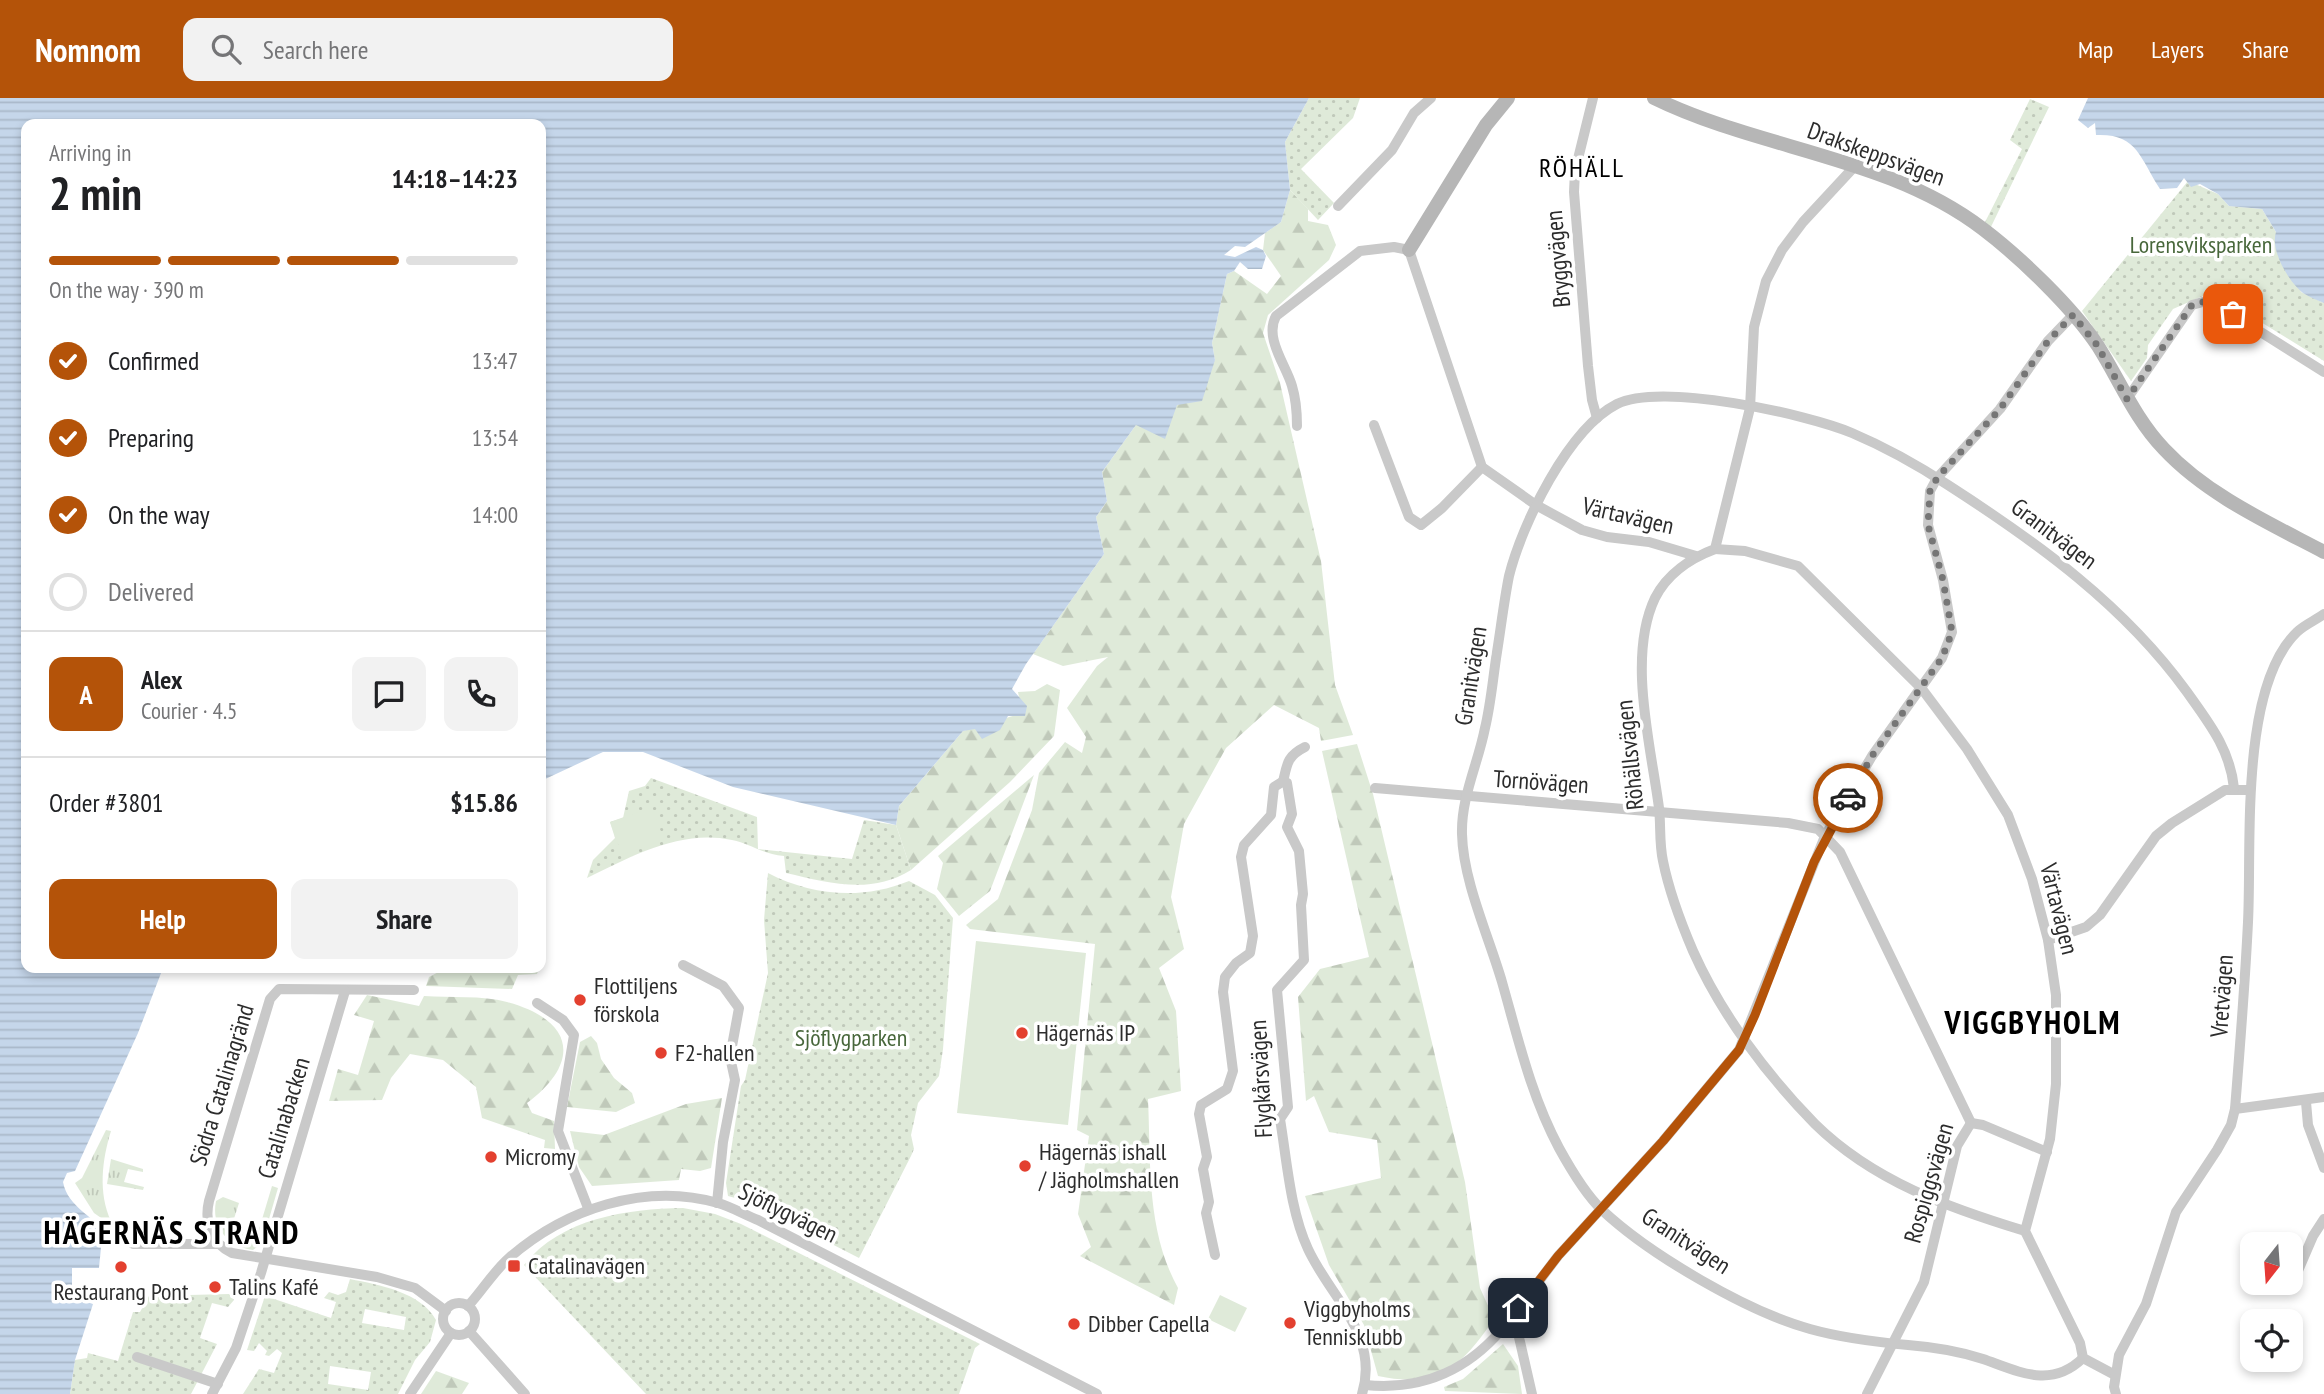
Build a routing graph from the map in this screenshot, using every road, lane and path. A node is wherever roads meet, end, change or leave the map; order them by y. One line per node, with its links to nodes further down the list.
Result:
1 (1431, 98): 6 (street)
2 (1508, 98): 7 (street)
3 (1593, 98): 12 (street, Bryggvägen)
4 (1654, 98): 5 (street, Drakskeppsvägen)
5 (1854, 167): 8 (street, Drakskeppsvägen); 11 (street)
6 (1338, 206)
7 (1409, 250): 14 (street); 15 (street)
8 (2073, 315): 10 (street, Drakskeppsvägen); 16 (street)
9 (2324, 372): 10 (street)
10 (2127, 399): 19 (street, Drakskeppsvägen)
11 (1750, 408): 12 (street, Granitvägen); 16 (street, Granitvägen); 18 (street)
12 (1597, 418): 17 (street, Granitvägen)
13 (1374, 425): 15 (street)
14 (1297, 426)
15 (1482, 467): 17 (street, Värtavägen)
16 (1937, 478): 22 (street); 26 (street, Granitvägen)
17 (1536, 505): 20 (street, Värtavägen); 28 (street, Granitvägen)
18 (1715, 549): 20 (street, Röhällsvägen); 22 (street, Värtavägen)
19 (2324, 552)
20 (1696, 556): 29 (street, Röhällsvägen)
21 (2324, 614): 27 (street, Vretvägen)
22 (1922, 690): 30 (street); 31 (street, Värtavägen)
23 (1305, 747): 24 (street)
24 (1283, 782): 51 (street, Flygkårsvägen); 64 (street, Flygkårsvägen)
25 (1375, 788): 28 (street, Tornövägen)
26 (2234, 788): 27 (street); 31 (street)
27 (2249, 790): 39 (street, Vretvägen)
28 (1465, 797): 29 (street, Tornövägen); 46 (street, Granitvägen)
29 (1659, 812): 30 (street, Tornövägen); 36 (street, Röhällsvägen)
30 (1825, 836): 36 (street); 40 (street, Rospiggsvägen)
31 (2048, 940): 41 (street, Värtavägen)
32 (683, 965): 43 (street)
33 (414, 990): 34 (street, Södra Catalinagränd)
34 (345, 991): 50 (street, Södra Catalinagränd); 52 (street, Catalinabacken)
35 (537, 1003): 45 (street)
36 (1746, 1039): 44 (street, Röhällsvägen); 46 (street)
37 (2324, 1097): 38 (street)
38 (2306, 1102): 39 (street); 42 (street)
39 (2235, 1109): 62 (street, Vretvägen)
40 (1971, 1123): 41 (street); 44 (street, Rospiggsvägen)
41 (2047, 1152): 48 (street, Värtavägen)
42 (2324, 1168)
43 (718, 1203): 45 (street, Sjöflygvägen); 67 (street, Sjöflygvägen)
44 (1942, 1203): 48 (street, Röhällsvägen); 59 (street, Rospiggsvägen)
45 (588, 1208): 54 (street, Sjöflygvägen)
46 (1600, 1209): 56 (street); 59 (street, Granitvägen)
47 (2324, 1219): 53 (street)
48 (2025, 1231): 61 (street)
49 (133, 1244): 50 (street)
50 (218, 1244): 52 (street)
51 (1215, 1255)
52 (263, 1258): 55 (street); 63 (street, Catalinabacken)
53 (2303, 1259)
54 (468, 1306): 55 (street); 57 (street)
55 (446, 1311): 58 (street)
56 (1508, 1322): 64 (street); 68 (street)
57 (469, 1331): 58 (street); 66 (street)
58 (451, 1333): 65 (street)
59 (1894, 1344): 61 (street, Granitvägen); 69 (street, Rospiggsvägen)
60 (137, 1357): 63 (street)
61 (2083, 1358): 62 (street)
62 (2115, 1376): 70 (street)
63 (215, 1389)
64 (1364, 1390)
65 (410, 1394)
66 (525, 1394)
67 (1097, 1394)
68 (1532, 1394)
69 (1867, 1394)
70 (2116, 1394)

